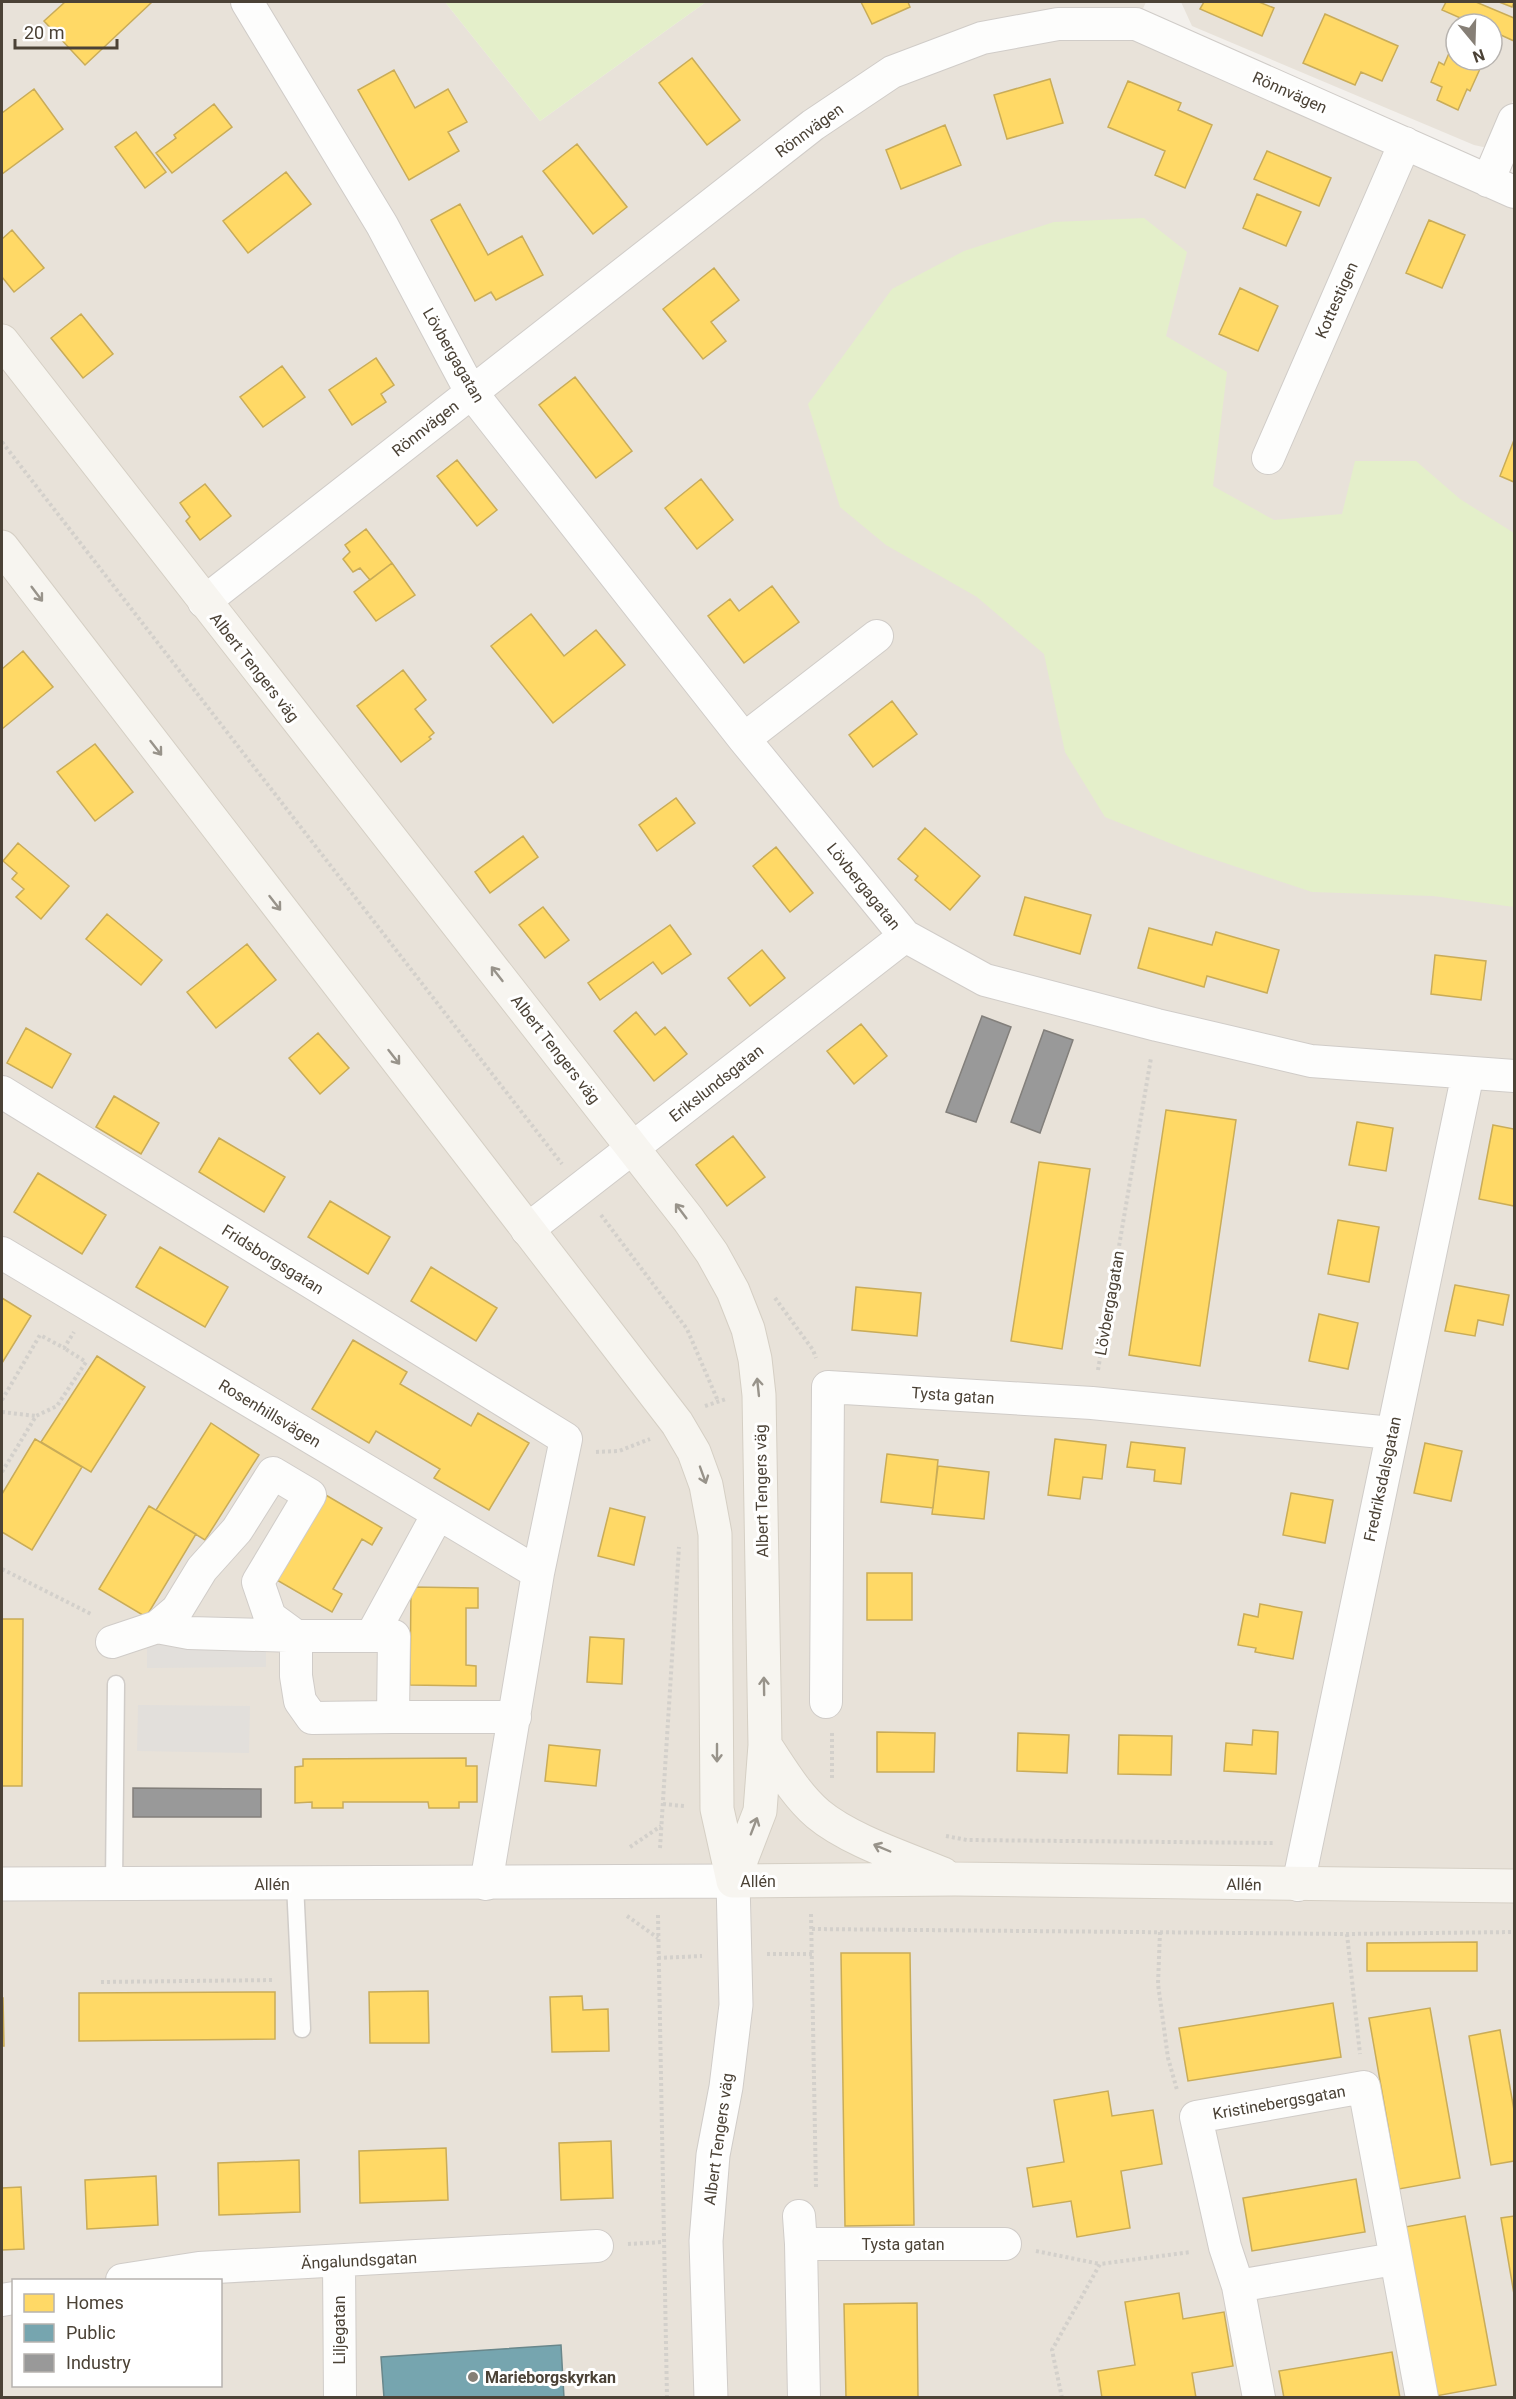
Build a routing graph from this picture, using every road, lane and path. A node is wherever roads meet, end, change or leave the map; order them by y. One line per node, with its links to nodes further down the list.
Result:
1 (248, 2): 7 (street, Lövbergagatan)
2 (1141, 13): 4 (street, Rönnvägen); 7 (street, Rönnvägen)
3 (1515, 120): 5 (street)
4 (1405, 143): 5 (street, Rönnvägen); 9 (street, Kottestigen)
5 (1501, 187)
6 (2, 341): 11 (main road, Albert Tengers väg)
7 (471, 392): 11 (street, Rönnvägen); 13 (street, Lövbergagatan)
8 (2, 442): 20 (path)
9 (1268, 458)
10 (2, 547): 21 (main road, Albert Tengers väg, one-way to 21)
11 (204, 602): 19 (main road, Albert Tengers väg, one-way to 11)
12 (877, 636): 13 (street)
13 (744, 739): 14 (street, Lövbergagatan)
14 (905, 936): 15 (street, Lövbergagatan); 19 (street, Erikslundsgatan)
15 (1157, 1025): 16 (street, Lövbergagatan); 27 (path, Lövbergagatan)
16 (1468, 1073): 17 (street, Lövbergagatan); 30 (street, Fredriksdalsgatan)
17 (1515, 1076)
18 (2, 1092): 36 (street, Fridsborgsgatan)
19 (633, 1148): 20 (street, Erikslundsgatan); 46 (main road, Albert Tengers väg, one-way to 19)
20 (581, 1188): 21 (street, Erikslundsgatan); 26 (path)
21 (527, 1230): 52 (main road, Albert Tengers väg, one-way to 52)
22 (2, 1253): 23 (street, Rosenhillsvägen)
23 (90, 1306): 24 (path); 32 (street, Rosenhillsvägen)
24 (64, 1348): 25 (path); 29 (path)
25 (2, 1400)
26 (718, 1401)
27 (1092, 1403): 30 (street, Tysta gatan); 43 (street, Tysta gatan)
28 (2, 1412): 29 (path)
29 (36, 1416): 31 (path)
30 (1391, 1433): 50 (street, Fredriksdalsgatan)
31 (2, 1472)
32 (438, 1514): 36 (street, Rosenhillsvägen); 39 (street)
33 (679, 1540): 48 (path)
34 (2, 1569): 41 (path)
35 (202, 1569): 37 (street); 37 (street); 38 (street)
36 (538, 1574): 45 (street)
37 (258, 1581): 40 (street)
38 (157, 1628): 40 (street); 41 (street)
39 (372, 1635): 40 (street); 44 (street)
40 (296, 1636): 44 (street)
41 (112, 1642)
42 (116, 1684): 54 (lane)
43 (826, 1702): 47 (path)
44 (393, 1717): 45 (street)
45 (514, 1717): 56 (street)
46 (765, 1745): 47 (main road); 52 (main road, Albert Tengers väg, one-way to 46)
47 (818, 1814): 51 (main road, one-way to 47)
48 (661, 1826)
49 (938, 1835): 50 (path)
50 (1301, 1870): 51 (main road, Allén); 57 (main road, Allén)
51 (955, 1879): 52 (main road, Allén)
52 (733, 1881): 56 (street, Allén); 78 (street, Albert Tengers väg)
53 (2, 1884): 54 (street, Allén)
54 (114, 1884): 55 (street, Allén)
55 (295, 1884): 56 (street, Allén); 62 (lane)
56 (486, 1884)
57 (1515, 1886)
58 (1160, 1932): 60 (path); 66 (path); 67 (path)
59 (1515, 1932): 60 (path)
60 (1347, 1934): 65 (path)
61 (658, 1938): 77 (path)
62 (300, 1980): 63 (path); 64 (lane)
63 (101, 1982)
64 (302, 2029)
65 (1364, 2087): 66 (street, Kristinebergsgatan); 71 (street, Kristinebergsgatan)
66 (1196, 2117): 70 (street, Kristinebergsgatan)
67 (800, 2230): 68 (street, Tysta gatan); 79 (street)
68 (1005, 2244): 73 (path)
69 (597, 2246): 72 (street, Ängalundsgatan)
70 (1226, 2247): 73 (path); 75 (street, Kristinebergsgatan)
71 (1394, 2259): 75 (street); 82 (street, Kristinebergsgatan)
72 (339, 2262): 74 (street, Ängalundsgatan); 76 (street, Liljegatan)
73 (1100, 2264): 80 (path)
74 (128, 2279)
75 (1238, 2286): 81 (street, Kristinebergsgatan)
76 (340, 2397)
77 (667, 2397)
78 (711, 2397)
79 (804, 2397)
80 (1062, 2397)
81 (1259, 2397)
82 (1422, 2397)

